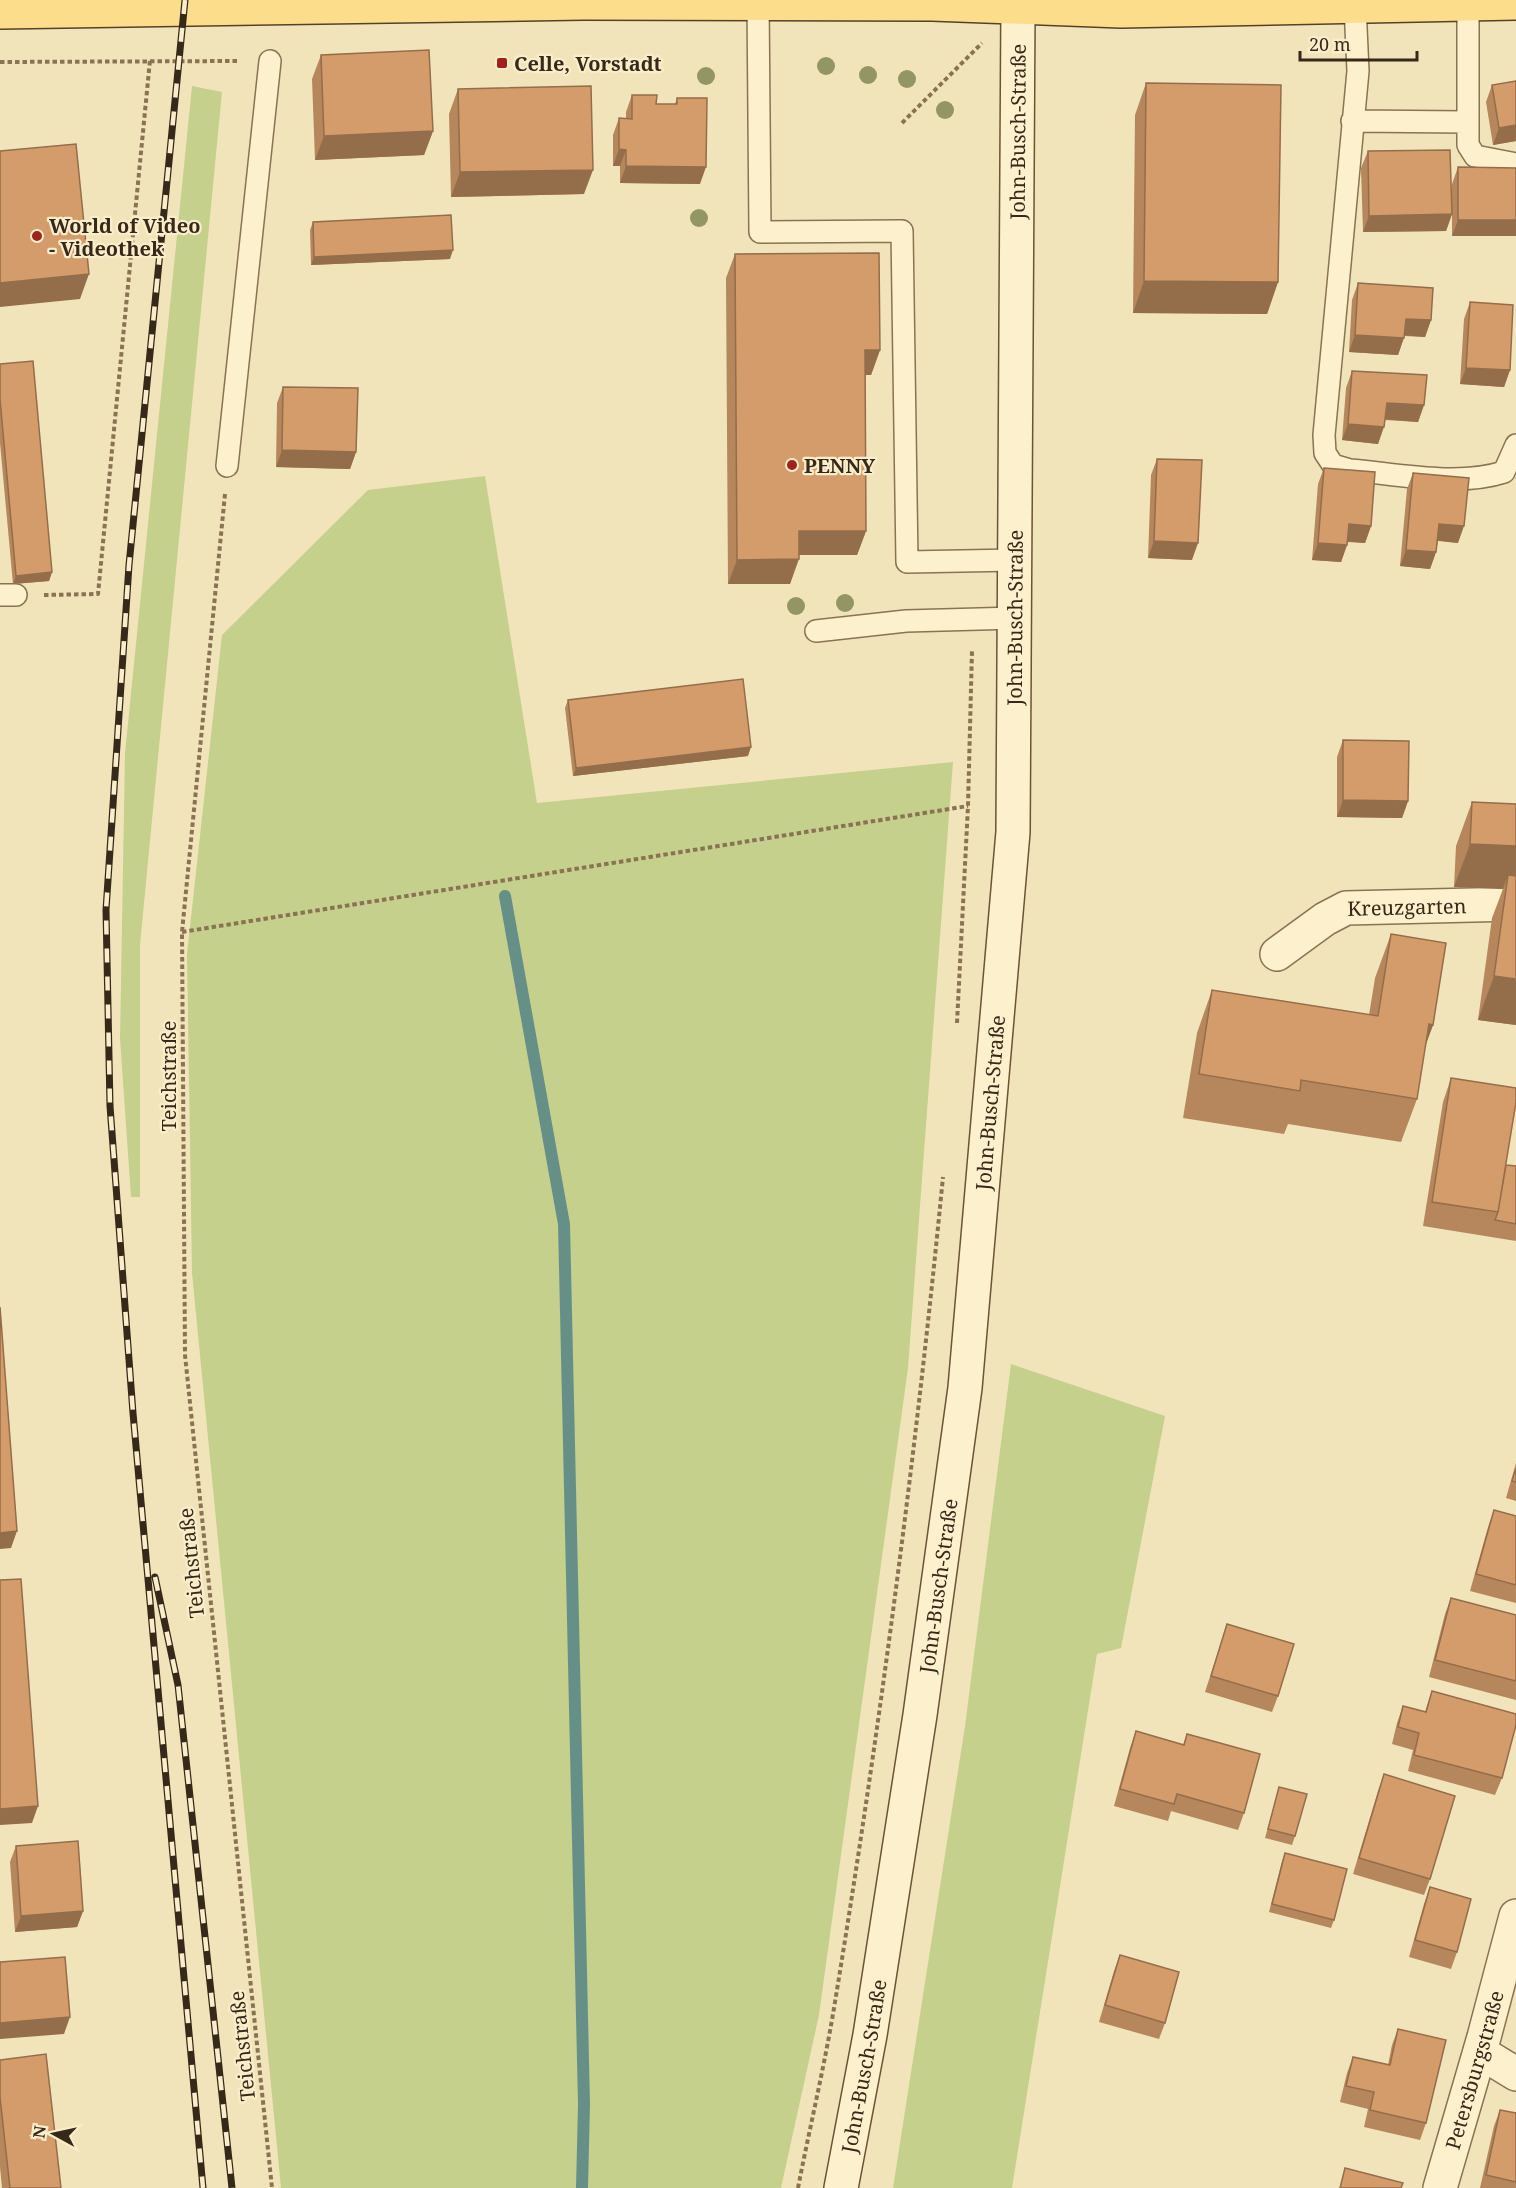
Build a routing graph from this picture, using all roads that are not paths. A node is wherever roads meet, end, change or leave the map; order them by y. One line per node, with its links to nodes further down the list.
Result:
1 (758, 2): 2 (main road); 5 (main road); 14 (lane)
2 (1016, 2): 6 (main road); 14 (main road, John-Busch-Straße)
3 (1516, 3): 4 (main road)
4 (1468, 4): 6 (main road); 10 (lane)
5 (135, 5): 7 (main road)
6 (1355, 6): 9 (lane)
7 (0, 12)
8 (270, 61): 13 (lane)
9 (1352, 121): 10 (lane); 12 (lane)
10 (1467, 122): 11 (lane)
11 (1516, 164)
12 (1516, 445)
13 (227, 466)
14 (1016, 560): 15 (main road, John-Busch-Straße)
15 (1016, 618): 16 (lane); 22 (main road, John-Busch-Straße)
16 (816, 631)
17 (1516, 904): 18 (main road, Kreuzgarten)
18 (1276, 954)
19 (1516, 1916): 20 (main road, Petersburgstraße)
20 (1480, 2052): 21 (main road); 23 (main road, Petersburgstraße)
21 (1516, 2074)
22 (841, 2188)
23 (1440, 2188)

